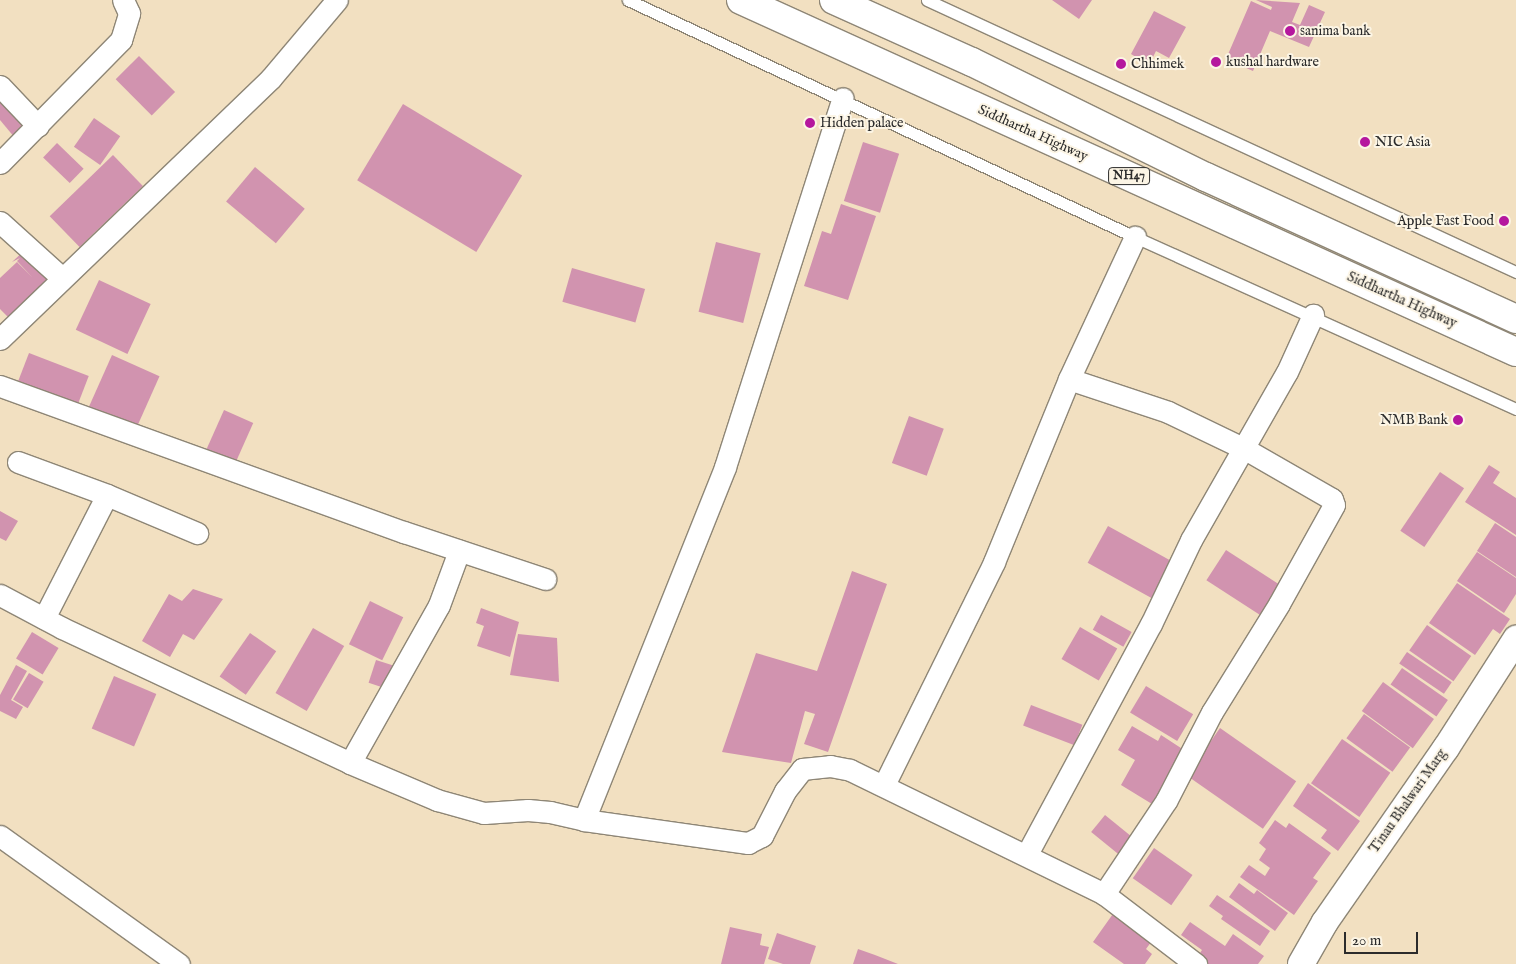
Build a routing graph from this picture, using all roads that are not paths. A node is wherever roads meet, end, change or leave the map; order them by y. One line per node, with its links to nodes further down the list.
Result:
1 (122, 0): 9 (street)
2 (338, 0): 14 (street)
3 (628, 0): 8 (lane)
4 (742, 0): 18 (highway, Siddhartha Highway / NH47)
5 (834, 0): 16 (highway, NH47)
6 (927, 0): 13 (lane)
7 (0, 86): 9 (street)
8 (843, 98): 12 (lane); 33 (street)
9 (38, 126): 10 (street)
10 (0, 163)
11 (0, 222): 14 (street)
12 (1135, 237): 15 (lane); 19 (street)
13 (1516, 272)
14 (62, 278): 17 (street)
15 (1313, 315): 21 (lane); 22 (street)
16 (1516, 319)
17 (0, 339)
18 (1516, 352)
19 (1069, 380): 22 (street); 32 (street)
20 (0, 386): 26 (street)
21 (1516, 409)
22 (1245, 449): 35 (street); 36 (street)
23 (18, 462): 24 (street)
24 (107, 494): 25 (street); 29 (street)
25 (197, 533)
26 (459, 551): 27 (street); 31 (street)
27 (544, 579)
28 (0, 595): 29 (street)
29 (44, 618): 31 (street)
30 (1516, 639): 39 (street, Tinau Bhalwari Marg)
31 (350, 763): 33 (street)
32 (884, 785): 33 (street); 35 (street)
33 (584, 820)
34 (0, 836): 37 (street)
35 (1027, 854): 36 (street)
36 (1104, 894): 38 (street)
37 (179, 964)
38 (1196, 964)
39 (1301, 964)

